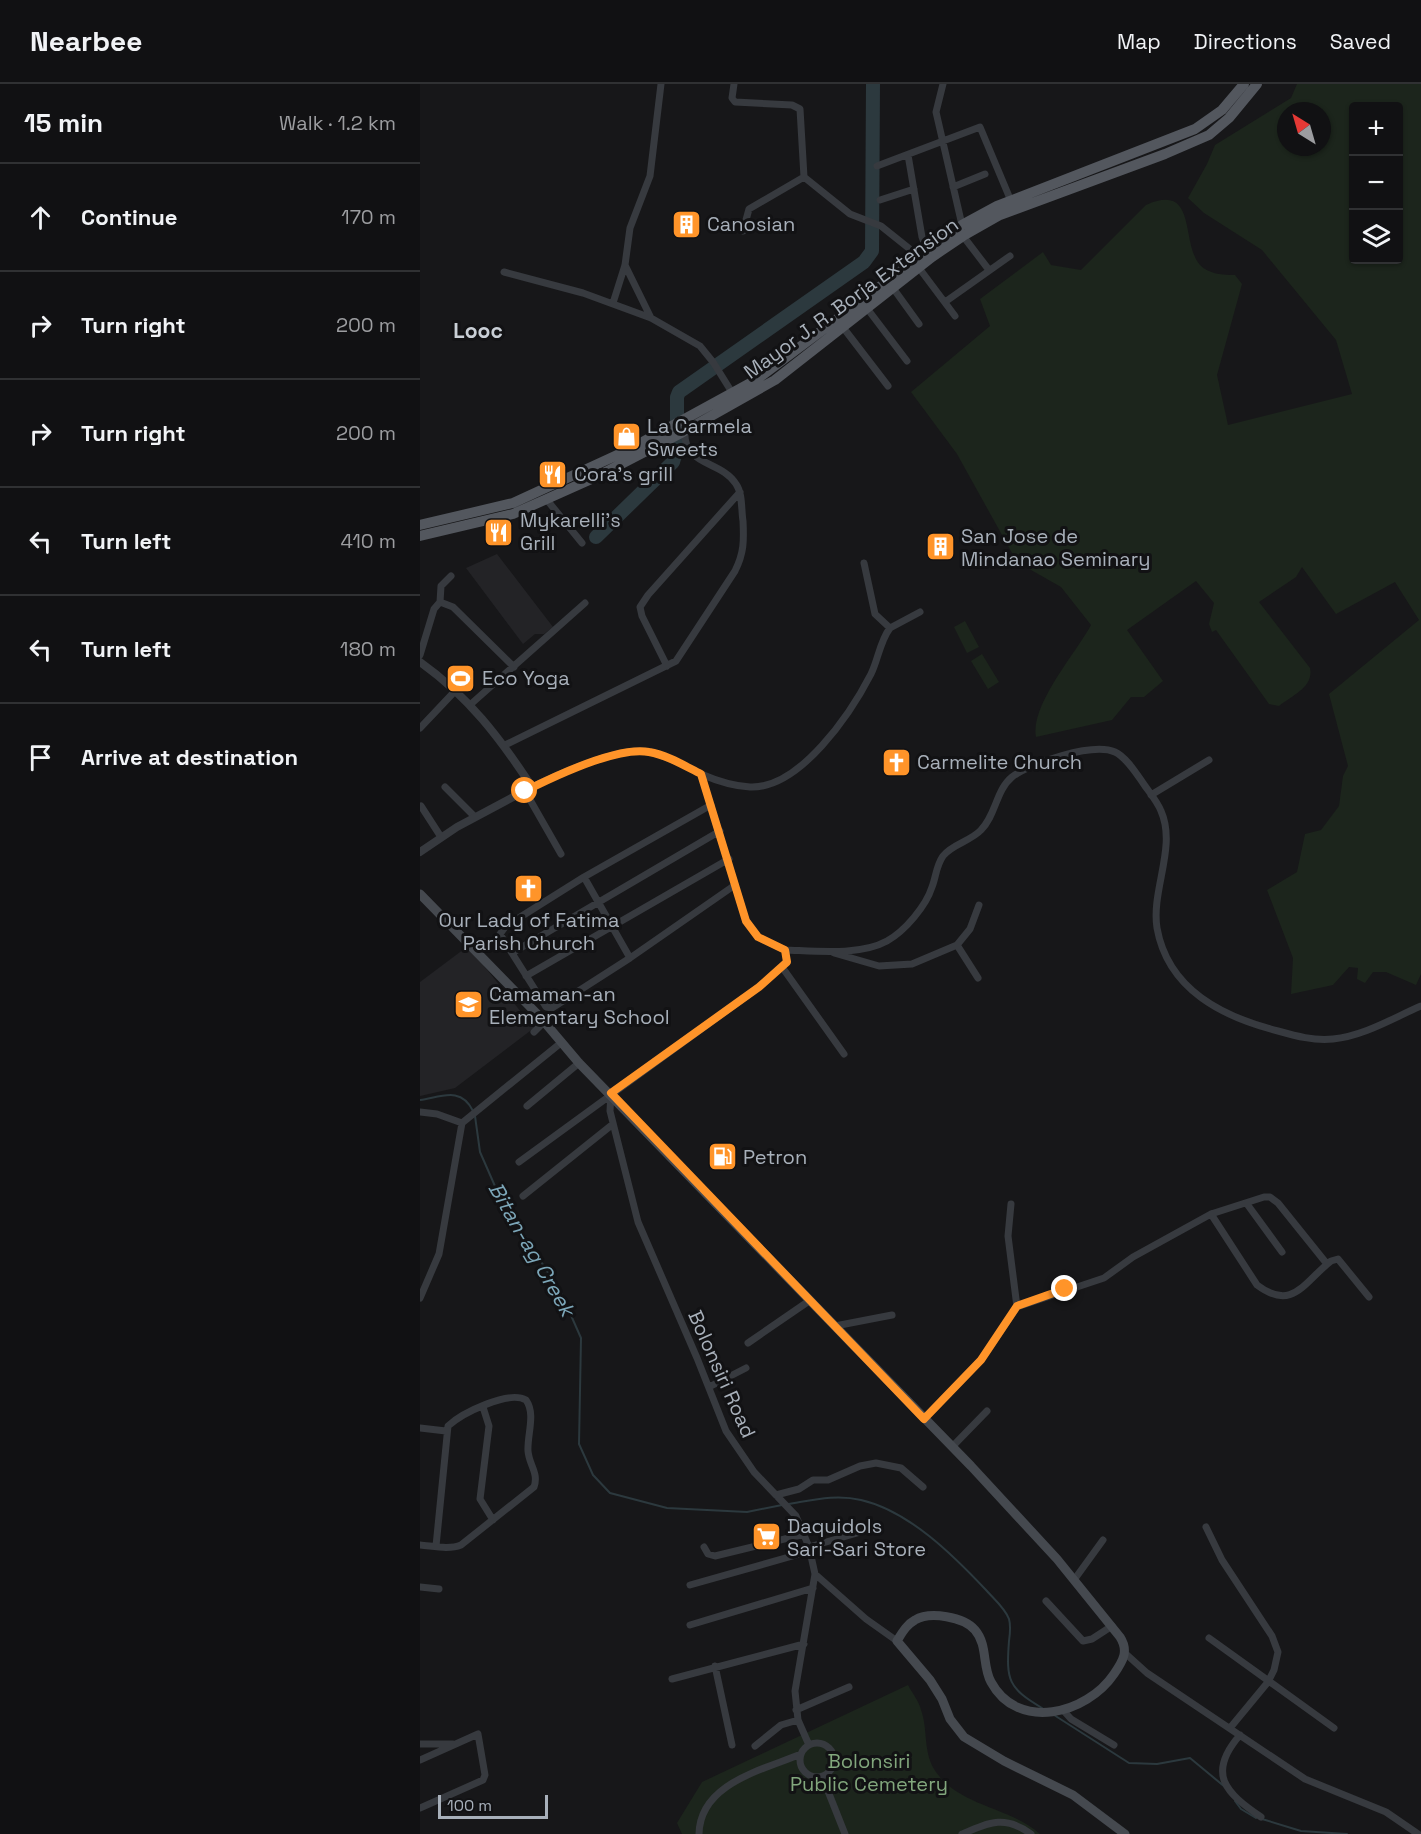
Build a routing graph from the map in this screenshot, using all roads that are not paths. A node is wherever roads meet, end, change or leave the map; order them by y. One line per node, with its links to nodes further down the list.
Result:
1 (661, 84): 23 (street)
2 (734, 84): 12 (street)
3 (943, 84): 6 (street)
4 (1244, 84): 7 (main road, Mayor J. R. Borja Extension)
5 (1257, 84): 8 (main road, Mayor J. R. Borja Extension)
6 (943, 140): 9 (street); 13 (street); 16 (street)
7 (1160, 143): 8 (main road); 16 (main road, Mayor J. R. Borja Extension)
8 (1165, 154): 17 (main road, Mayor J. R. Borja Extension)
9 (908, 156): 10 (street); 14 (street)
10 (878, 166)
11 (985, 174): 13 (street)
12 (804, 177): 19 (street); 22 (street)
13 (953, 187): 18 (street)
14 (914, 189): 15 (street); 22 (street)
15 (880, 200)
16 (1011, 201): 17 (main road, Mayor J. R. Borja Extension)
17 (999, 211): 18 (main road, Mayor J. R. Borja Extension); 20 (main road, Mayor J. R. Borja Extension)
18 (962, 225): 22 (main road, Mayor J. R. Borja Extension)
19 (743, 231)
20 (963, 236): 22 (main road, Mayor J. R. Borja Extension); 24 (street)
21 (1010, 256): 24 (street)
22 (925, 258): 26 (main road, Mayor J. R. Borja Extension); 27 (street); 34 (main road, Mayor J. R. Borja Extension)
23 (625, 265): 28 (street); 31 (street)
24 (989, 270): 27 (street)
25 (504, 272): 28 (street)
26 (893, 288): 29 (main road, Mayor J. R. Borja Extension); 32 (street)
27 (945, 302): 30 (street)
28 (613, 303): 31 (street)
29 (866, 308): 33 (main road, Mayor J. R. Borja Extension); 35 (street)
30 (956, 316)
31 (651, 318): 37 (street)
32 (919, 324)
33 (842, 326): 34 (main road, Mayor J. R. Borja Extension); 36 (street)
34 (827, 333): 37 (main road, Mayor J. R. Borja Extension)
35 (907, 361)
36 (888, 386)
37 (735, 398): 38 (main road, Mayor J. R. Borja Extension)
38 (683, 427): 39 (main road, Mayor J. R. Borja Extension); 40 (street)
39 (659, 439): 41 (main road, Mayor J. R. Borja Extension); 42 (main road, Mayor J. R. Borja Extension)
40 (740, 492): 54 (street); 54 (street)
41 (547, 500): 42 (main road, Mayor J. R. Borja Extension); 45 (street)
42 (463, 520): 43 (main road, Mayor J. R. Borja Extension); 44 (main road, Mayor J. R. Borja Extension)
43 (420, 525)
44 (420, 536)
45 (582, 543)
46 (864, 563): 51 (street)
47 (451, 576): 48 (street)
48 (440, 602): 52 (street); 55 (street)
49 (585, 603): 55 (street)
50 (920, 612): 51 (street)
51 (890, 628): 61 (street)
52 (420, 655)
53 (420, 662): 56 (street)
54 (667, 666): 59 (street)
55 (514, 667): 57 (street)
56 (456, 690): 57 (street); 58 (street)
57 (471, 704): 59 (street)
58 (420, 728)
59 (505, 745): 63 (street)
60 (1209, 760): 64 (street)
61 (701, 774): 63 (street); 65 (street)
62 (445, 787): 67 (street)
63 (529, 789): 67 (street); 71 (street)
64 (1151, 795): 81 (street); 87 (street)
65 (711, 805): 68 (street); 73 (street)
66 (421, 806): 69 (street)
67 (475, 817): 69 (street)
68 (720, 831): 72 (street); 76 (street)
69 (441, 837): 70 (street)
70 (420, 852)
71 (561, 854)
72 (729, 859): 74 (street); 78 (street)
73 (584, 878): 76 (street); 82 (street)
74 (735, 885): 80 (street); 83 (street)
75 (420, 894): 88 (main road)
76 (598, 902): 78 (street); 82 (street)
77 (979, 905): 79 (street)
78 (613, 927): 83 (street); 85 (street)
79 (957, 945): 81 (street); 86 (street)
80 (785, 950): 81 (street); 84 (street)
81 (829, 951)
82 (512, 953): 85 (street)
83 (630, 958): 85 (street)
84 (782, 968): 91 (street); 93 (street)
85 (526, 976)
86 (978, 978)
87 (1421, 1006)
88 (541, 1018): 89 (street); 90 (main road)
89 (534, 1032)
90 (562, 1042): 92 (main road); 96 (street)
91 (844, 1054)
92 (579, 1063): 93 (main road); 94 (street)
93 (611, 1093): 97 (street, Bolonsiri Road); 98 (street); 107 (main road)
94 (527, 1106)
95 (420, 1112): 96 (street)
96 (462, 1123): 106 (street)
97 (613, 1124): 99 (street); 113 (street, Bolonsiri Road)
98 (519, 1162)
99 (523, 1196)
100 (1011, 1204): 108 (street)
101 (1247, 1204): 102 (street); 103 (street); 104 (street)
102 (1211, 1214): 104 (street); 108 (street)
103 (1282, 1252)
104 (1327, 1264): 105 (street)
105 (1369, 1297)
106 (420, 1298)
107 (809, 1300): 110 (main road); 111 (street)
108 (1017, 1306): 116 (street)
109 (892, 1315): 110 (street)
110 (835, 1326): 116 (main road)
111 (748, 1343)
112 (746, 1368): 113 (street)
113 (709, 1387): 121 (street, Bolonsiri Road)
114 (483, 1407): 118 (street); 122 (street); 122 (street)
115 (987, 1411): 119 (street)
116 (924, 1419): 119 (main road)
117 (420, 1428): 118 (street)
118 (446, 1431): 128 (street)
119 (952, 1447): 132 (main road)
120 (923, 1486): 121 (street)
121 (778, 1497): 125 (street, Bolonsiri Road)
122 (493, 1520): 128 (street)
123 (1206, 1527): 146 (street)
124 (864, 1531): 130 (street)
125 (805, 1534): 129 (street); 130 (street, Bolonsiri Road)
126 (1103, 1540): 132 (street)
127 (420, 1545): 128 (street)
128 (436, 1546)
129 (704, 1547)
130 (810, 1549): 131 (street, Bolonsiri Road); 133 (street)
131 (815, 1574): 135 (street, Bolonsiri Road); 141 (street)
132 (1074, 1580): 139 (main road)
133 (690, 1585)
134 (420, 1587): 136 (street)
135 (813, 1588): 138 (street); 142 (street, Bolonsiri Road)
136 (439, 1589)
137 (1047, 1602): 139 (street)
138 (690, 1625)
139 (1112, 1626): 143 (main road)
140 (1209, 1638): 146 (street)
141 (897, 1641): 149 (main road); 169 (main road)
142 (804, 1644): 144 (street); 148 (street, Bolonsiri Road)
143 (1126, 1654): 149 (main road); 151 (street)
144 (716, 1666): 145 (street); 156 (street)
145 (672, 1678)
146 (1268, 1682): 151 (street); 152 (street)
147 (849, 1687): 148 (street)
148 (796, 1710): 150 (street, Bolonsiri Road)
149 (1055, 1712): 158 (street)
150 (798, 1720): 157 (street, Bolonsiri Road); 159 (street)
151 (1230, 1728): 153 (street)
152 (1334, 1728)
153 (1240, 1735): 164 (street); 170 (street)
154 (420, 1744): 155 (street)
155 (457, 1744): 161 (street); 163 (street)
156 (732, 1745)
157 (809, 1745): 160 (street); 162 (street)
158 (1114, 1745)
159 (755, 1746)
160 (801, 1754): 162 (street); 165 (street)
161 (420, 1760)
162 (822, 1776): 166 (street)
163 (420, 1808)
164 (1261, 1817)
165 (699, 1834)
166 (844, 1834)
167 (962, 1834): 168 (street)
168 (1031, 1834)
169 (1125, 1834)
170 (1418, 1834)

